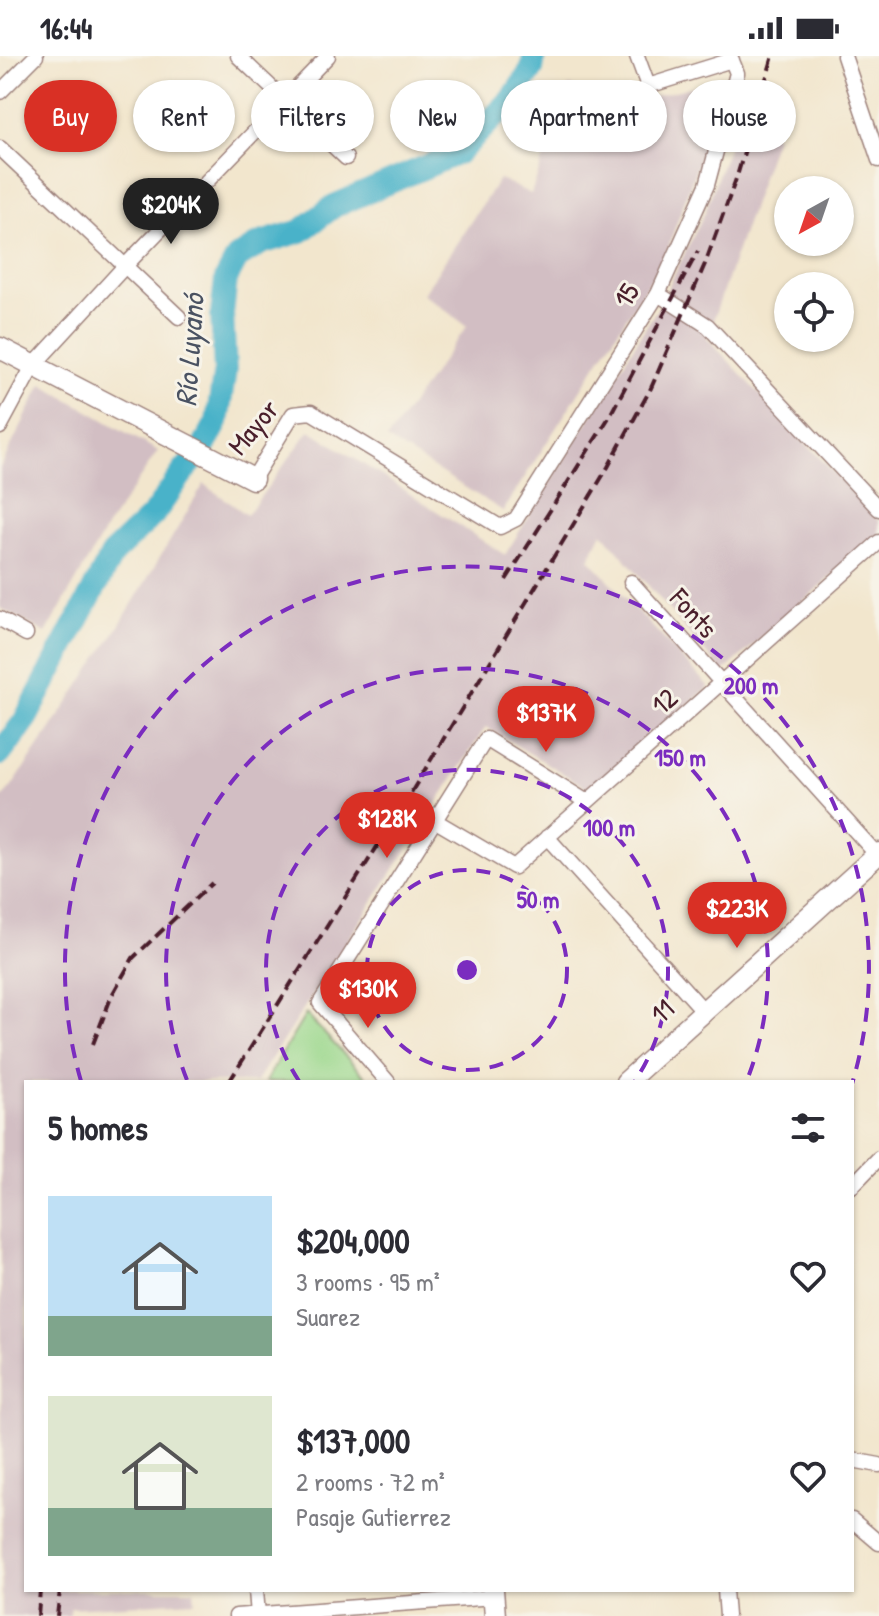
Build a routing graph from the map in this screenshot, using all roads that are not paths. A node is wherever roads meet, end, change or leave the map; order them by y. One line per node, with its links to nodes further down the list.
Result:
1 (36, 56): 9 (street)
2 (238, 56): 7 (street)
3 (328, 56): 8 (street)
4 (637, 56): 6 (street)
5 (844, 56): 14 (street)
6 (731, 58): 16 (street, 15)
7 (264, 80)
8 (306, 80)
9 (0, 92)
10 (251, 137): 15 (street)
11 (0, 148): 15 (street)
12 (340, 152): 13 (street)
13 (346, 158)
14 (879, 160)
15 (124, 267): 17 (street); 19 (street)
16 (658, 294): 22 (street); 23 (street, 15)
17 (179, 317)
18 (0, 348): 19 (street, Mayor)
19 (33, 366): 20 (street); 21 (street, Mayor)
20 (0, 427)
21 (253, 479): 23 (street, Mayor)
22 (879, 509)
23 (500, 527)
24 (879, 542): 28 (street, 12)
25 (631, 582): 28 (street, Fonts)
26 (0, 619): 27 (street)
27 (26, 634)
28 (723, 684): 29 (street, 12); 32 (street, Fonts)
29 (587, 802): 30 (street); 31 (street, 12)
30 (434, 820): 31 (street, 12); 34 (street)
31 (547, 837): 33 (street)
32 (878, 855): 33 (street, 11)
33 (703, 1010): 35 (street, 11)
34 (386, 1080)
35 (628, 1080)
36 (879, 1158): 37 (street)
37 (854, 1184)
38 (854, 1460): 39 (street)
39 (879, 1465)
40 (854, 1522): 41 (street)
41 (879, 1543)
42 (256, 1592): 45 (street)
43 (725, 1592): 47 (street)
44 (494, 1601): 45 (street)
45 (258, 1615): 46 (street)
46 (236, 1616)
47 (727, 1616)

